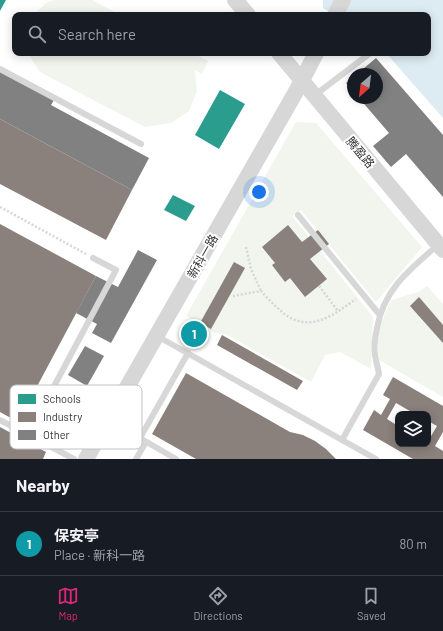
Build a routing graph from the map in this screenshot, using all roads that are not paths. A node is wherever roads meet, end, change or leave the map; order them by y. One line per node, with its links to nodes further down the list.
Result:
1 (235, 0): 3 (street)
2 (343, 0): 4 (street)
3 (245, 12)
4 (337, 12)
5 (282, 56): 9 (street, 腾盈路)
6 (314, 56): 9 (street, 新科一路)
7 (366, 56): 10 (lane)
8 (0, 69): 11 (lane)
9 (302, 80): 10 (street, 腾盈路); 16 (street, 新科一路)
10 (315, 95): 13 (street, 腾盈路)
11 (141, 144)
12 (298, 215): 15 (lane)
13 (441, 248): 15 (lane)
14 (93, 258): 18 (lane)
15 (379, 314): 24 (lane)
16 (157, 336): 17 (lane); 19 (street, 新科一路)
17 (188, 354): 22 (lane); 24 (lane)
18 (55, 385)
19 (129, 385)
20 (0, 420): 21 (lane)
21 (10, 425)
22 (142, 434)
23 (142, 439): 25 (lane)
24 (342, 440): 34 (lane)
25 (146, 442): 29 (lane); 33 (lane)
26 (55, 449): 30 (lane)
27 (92, 449): 31 (street, 新科一路)
28 (142, 449): 32 (lane)
29 (142, 449)
30 (74, 459)
31 (86, 459)
32 (136, 459)
33 (176, 459)
34 (376, 459)

